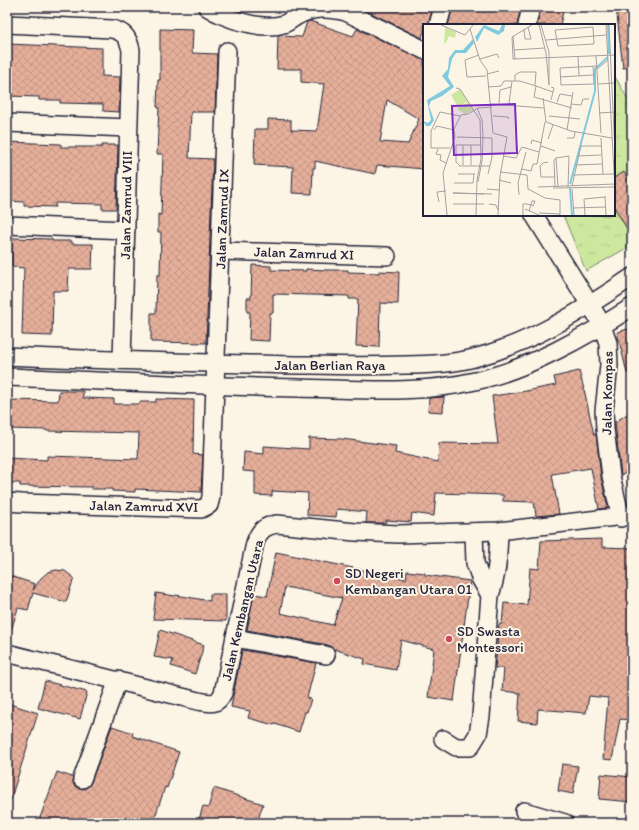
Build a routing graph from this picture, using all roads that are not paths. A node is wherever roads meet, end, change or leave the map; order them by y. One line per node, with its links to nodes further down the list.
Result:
1 (207, 7): 4 (street)
2 (443, 7): 6 (street)
3 (531, 7): 7 (street)
4 (334, 8): 8 (street)
5 (7, 24): 11 (street, Jalan Zamrud VIII)
6 (438, 24)
7 (527, 24)
8 (423, 50)
9 (228, 51): 15 (street, Jalan Zamrud IX)
10 (7, 123): 11 (street)
11 (128, 128): 14 (street, Jalan Zamrud VIII)
12 (535, 216): 18 (street, Jalan Kompas)
13 (7, 225): 14 (street)
14 (126, 230): 22 (street, Jalan Zamrud VIII)
15 (221, 251): 16 (street, Jalan Zamrud XI); 23 (street, Jalan Zamrud IX)
16 (387, 256)
17 (632, 277): 18 (street, Jalan Berlian Raya)
18 (590, 306): 20 (street, Jalan Kompas); 24 (street, Jalan Berlian Raya)
19 (632, 307): 20 (street, Jalan Berlian Raya)
20 (602, 326): 27 (street, Jalan Berlian Raya); 29 (street, Jalan Kompas)
21 (7, 356): 22 (street, Jalan Berlian Raya)
22 (122, 360): 23 (street, Jalan Berlian Raya)
23 (217, 364): 24 (street, Jalan Berlian Raya); 26 (street, Jalan Zamrud IX)
24 (447, 364): 27 (street)
25 (7, 377): 26 (street, Jalan Berlian Raya)
26 (216, 386): 27 (street, Jalan Berlian Raya); 28 (street, Jalan Zamrud XVI)
27 (448, 387)
28 (7, 502)
29 (626, 517): 30 (street, Jalan Kembangan Utara)
30 (498, 531): 31 (street, Jalan Kembangan Utara); 32 (street)
31 (474, 532): 32 (street); 33 (street, Jalan Kembangan Utara)
32 (490, 596): 37 (street)
33 (235, 638): 35 (street); 36 (street, Jalan Kembangan Utara)
34 (7, 653): 36 (street, Jalan Kembangan Utara)
35 (326, 654)
36 (118, 680): 38 (street)
37 (443, 739)
38 (82, 779)
39 (524, 811): 40 (street)
40 (565, 823)

